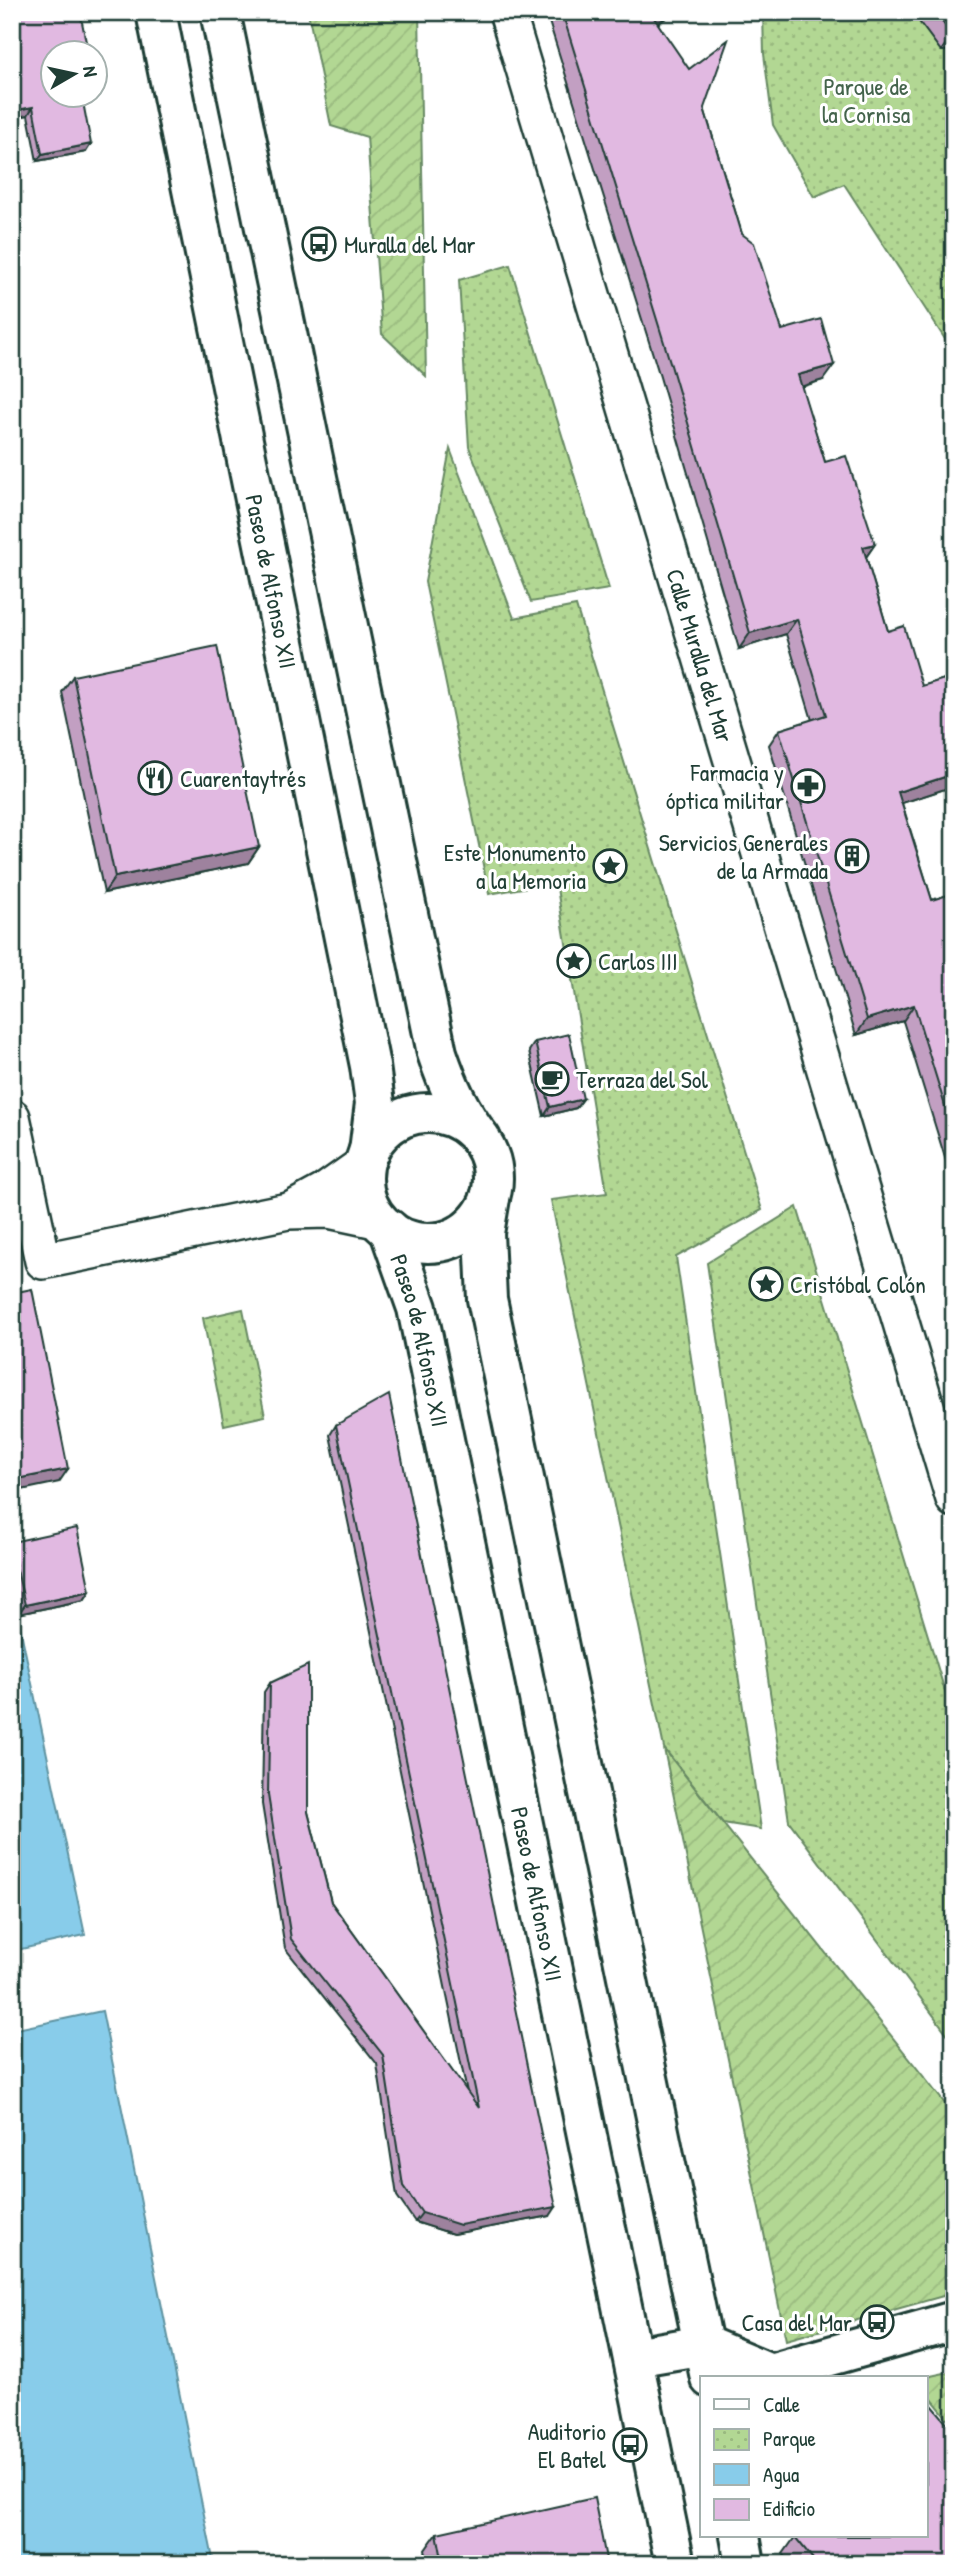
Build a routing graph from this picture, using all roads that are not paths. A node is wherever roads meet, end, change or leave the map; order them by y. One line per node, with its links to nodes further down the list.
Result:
1 (156, 12): 6 (main road, Paseo de Alfonso XII)
2 (220, 12): 5 (main road)
3 (507, 12): 10 (street, Calle Muralla del Mar)
4 (12, 1117): 8 (street)
5 (481, 1139): 6 (main road); 7 (main road)
6 (367, 1157): 8 (street); 9 (main road)
7 (490, 1198): 9 (main road); 13 (main road)
8 (288, 1211): 9 (street)
9 (384, 1225): 12 (main road, Paseo de Alfonso XII)
10 (954, 1499)
11 (954, 2321): 14 (main road)
12 (634, 2357): 13 (main road); 16 (main road, Paseo de Alfonso XII)
13 (707, 2361): 14 (main road)
14 (768, 2375)
15 (740, 2538): 17 (main road)
16 (675, 2564)
17 (745, 2564)

